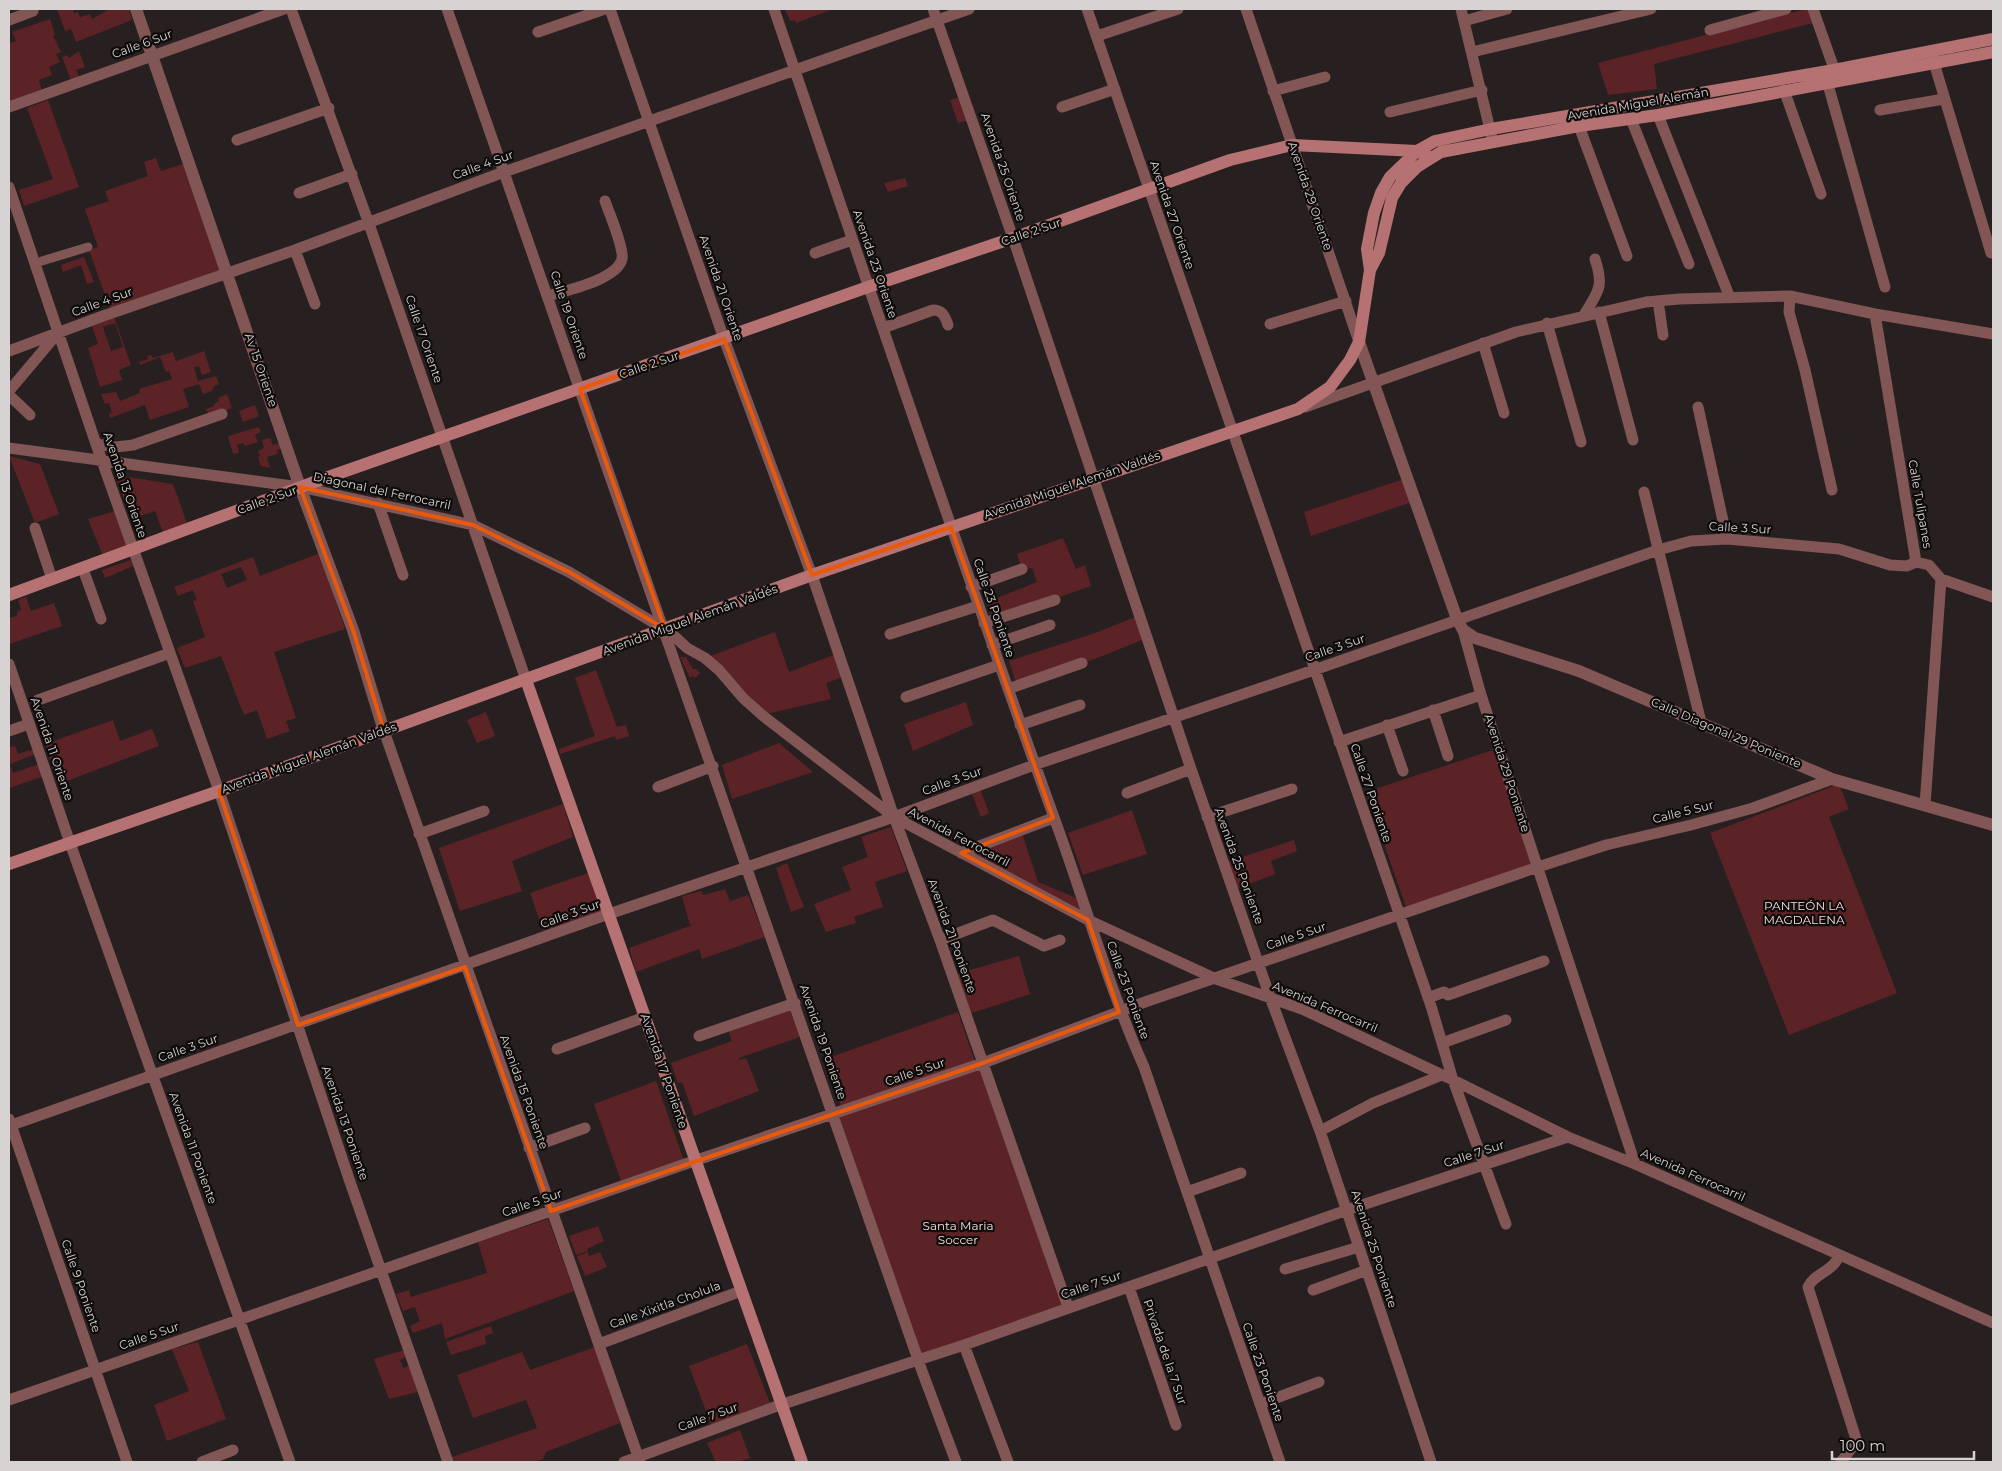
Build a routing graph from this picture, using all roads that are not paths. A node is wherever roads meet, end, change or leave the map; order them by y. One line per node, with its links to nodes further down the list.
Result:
1 (136, 9): 27 (street, Av 15 Oriente)
2 (284, 9): 27 (street, Calle 6 Sur)
3 (291, 9): 39 (street, Calle 17 Oriente)
4 (447, 9): 51 (street, Calle 19 Oriente)
5 (605, 9): 22 (street)
6 (610, 9): 44 (street, Avenida 21 Oriente)
7 (774, 9): 29 (street, Avenida 23 Oriente)
8 (969, 9): 18 (street, Calle 4 Sur)
9 (1087, 9): 23 (street, Avenida 27 Oriente)
10 (1178, 9): 23 (street)
11 (1246, 9): 35 (street, Avenida 29 Oriente)
12 (1461, 9): 20 (street)
13 (1507, 9): 20 (street)
14 (1652, 9): 25 (street)
15 (1786, 9): 21 (street)
16 (1813, 9): 31 (street)
17 (33, 12): 19 (street)
18 (935, 14): 29 (street, Calle 4 Sur); 59 (street, Avenida 25 Oriente)
19 (9, 20)
20 (1464, 21): 25 (street)
21 (1710, 30)
22 (538, 32)
23 (1097, 36): 32 (street, Avenida 27 Oriente)
24 (1993, 40): 28 (main road, Avenida Miguel Alemán)
25 (1472, 52): 33 (street)
26 (1993, 52): 28 (main road, Avenida Miguel Alemán)
27 (152, 55): 37 (street, Calle 6 Sur); 70 (street, Av 15 Oriente)
28 (1932, 57): 31 (main road, Avenida Miguel Alemán); 36 (street)
29 (795, 70): 44 (street, Calle 4 Sur); 60 (street, Avenida 23 Oriente)
30 (1325, 77): 35 (street)
31 (1831, 77): 34 (main road, Avenida Miguel Alemán); 46 (main road, Avenida Miguel Alemán); 72 (street)
32 (1115, 89): 38 (street); 54 (street, Avenida 27 Oriente)
33 (1482, 90): 41 (street); 46 (street)
34 (1784, 90): 42 (main road, Avenida Miguel Alemán); 56 (street)
35 (1273, 91): 48 (street, Avenida 29 Oriente)
36 (1944, 99): 40 (street); 64 (street)
37 (9, 107)
38 (1062, 107)
39 (329, 108): 47 (street); 52 (street, Calle 17 Oriente)
40 (1880, 110)
41 (1390, 112)
42 (1658, 115): 43 (main road, Avenida Miguel Alemán); 75 (street)
43 (1631, 119): 45 (main road, Avenida Miguel Alemán); 68 (street)
44 (649, 121): 51 (street, Calle 4 Sur); 89 (street, Avenida 21 Oriente)
45 (1579, 126): 46 (main road, Avenida Miguel Alemán); 65 (street)
46 (1492, 136): 49 (main road, Avenida Miguel Alemán); 50 (main road, Avenida Miguel Alemán)
47 (237, 140)
48 (1292, 144): 49 (main road, Calle 2 Sur); 54 (main road, Calle 2 Sur); 76 (street, Avenida 29 Oriente)
49 (1417, 151): 50 (main road); 69 (main road, Avenida Miguel Alemán)
50 (1430, 157): 69 (main road, Avenida Miguel Alemán)
51 (504, 172): 58 (street, Calle 4 Sur); 73 (street, Calle 19 Oriente)
52 (352, 174): 55 (street); 58 (street, Calle 17 Oriente)
53 (9, 187): 86 (street, Avenida 13 Oriente)
54 (1149, 190): 59 (main road, Calle 2 Sur); 102 (street, Avenida 27 Oriente)
55 (299, 194)
56 (1821, 194)
57 (605, 201): 73 (street)
58 (368, 221): 62 (street, Calle 4 Sur); 103 (street, Calle 17 Oriente)
59 (1013, 238): 71 (main road, Calle 2 Sur); 109 (street, Avenida 25 Oriente)
60 (852, 240): 63 (street); 71 (street, Avenida 23 Oriente)
61 (88, 247): 67 (street)
62 (295, 250): 70 (street, Calle 4 Sur); 78 (street)
63 (815, 253)
64 (1991, 253)
65 (1627, 256)
66 (1595, 259): 81 (street)
67 (42, 261)
68 (1690, 264)
69 (1370, 270): 90 (main road, Avenida Miguel Alemán)
70 (227, 272): 86 (street, Calle 4 Sur); 110 (street, Av 15 Oriente)
71 (868, 287): 85 (street, Avenida 23 Oriente); 89 (main road, Calle 2 Sur)
72 (1886, 287)
73 (548, 296): 95 (street, Calle 19 Oriente)
74 (1790, 296): 75 (street, Avenida Miguel Alemán Valdés); 80 (street, Avenida Miguel Alemán Valdés); 111 (street)
75 (1730, 298): 77 (street, Avenida Miguel Alemán Valdés)
76 (1346, 301): 83 (street); 90 (street, Avenida 29 Oriente)
77 (1658, 301): 79 (street, Avenida Miguel Alemán Valdés); 88 (street)
78 (315, 304)
79 (1600, 312): 81 (street, Avenida Miguel Alemán Valdés); 104 (street)
80 (1875, 314): 87 (street, Avenida Miguel Alemán Valdés); 120 (street, Calle Tulipanes)
81 (1584, 315): 82 (street, Avenida Miguel Alemán Valdés)
82 (1547, 323): 91 (street, Avenida Miguel Alemán Valdés); 105 (street)
83 (1270, 324)
84 (948, 325): 85 (street)
85 (883, 328): 115 (street, Avenida 23 Oriente)
86 (58, 333): 92 (street, Calle 4 Sur); 94 (street); 106 (street, Avenida 13 Oriente)
87 (1993, 334)
88 (1663, 335)
89 (724, 339): 95 (main road, Calle 2 Sur); 124 (street, Avenida 21 Oriente)
90 (1358, 342): 93 (street, Avenida 29 Oriente); 98 (main road, Avenida Miguel Alemán)
91 (1483, 343): 93 (street, Avenida Miguel Alemán Valdés); 100 (street)
92 (9, 351)
93 (1374, 383): 98 (street, Avenida Miguel Alemán Valdés); 135 (street, Avenida 29 Poniente)
94 (9, 390)
95 (580, 390): 103 (main road, Calle 2 Sur); 136 (street, Calle 19 Oriente)
96 (9, 395): 101 (street)
97 (1698, 407): 117 (street)
98 (1298, 409): 102 (main road, Avenida Miguel Alemán Valdés)
99 (222, 414): 106 (street)
100 (1504, 414)
101 (30, 415)
102 (1232, 430): 109 (main road, Avenida Miguel Alemán Valdés); 143 (street, Calle 27 Poniente)
103 (443, 438): 110 (main road, Calle 2 Sur); 114 (street, Calle 17 Oriente)
104 (1632, 440)
105 (1581, 442)
106 (96, 444): 108 (street, Avenida 13 Oriente)
107 (9, 448): 108 (street, Diagonal del Ferrocarril)
108 (103, 460): 110 (street, Diagonal del Ferrocarril); 118 (street, Avenida 13 Oriente)
109 (1094, 477): 115 (main road, Avenida Miguel Alemán Valdés); 151 (street, Avenida 25 Poniente)
110 (300, 487): 113 (street, Diagonal del Ferrocarril); 118 (main road, Calle 2 Sur); 157 (street, Av 15 Oriente)
111 (1832, 490)
112 (1644, 492): 119 (street)
113 (378, 503): 114 (street, Diagonal del Ferrocarril); 123 (street)
114 (473, 524): 136 (street, Diagonal del Ferrocarril); 144 (street, Calle 17 Oriente)
115 (951, 527): 124 (main road, Avenida Miguel Alemán Valdés); 127 (street, Calle 23 Poniente)
116 (35, 528): 125 (street)
117 (1727, 539): 119 (street, Calle 3 Sur); 120 (street, Calle 3 Sur)
118 (133, 550): 121 (main road, Calle 2 Sur); 139 (street, Avenida 13 Oriente)
119 (1658, 550): 135 (street, Calle 3 Sur); 152 (street)
120 (1916, 562): 126 (street, Calle Tulipanes)
121 (84, 569): 125 (main road, Calle 2 Sur); 132 (street)
122 (1022, 569): 127 (street)
123 (403, 575)
124 (812, 575): 136 (main road, Avenida Miguel Alemán Valdés); 171 (street, Avenida 21 Poniente)
125 (52, 579): 128 (main road, Calle 2 Sur)
126 (1941, 579): 129 (street); 169 (street)
127 (971, 587): 131 (street, Calle 23 Poniente)
128 (9, 595)
129 (1993, 597)
130 (1055, 600): 133 (street)
131 (978, 606): 133 (street, Calle 23 Poniente); 137 (street)
132 (102, 619)
133 (984, 623): 138 (street, Calle 23 Poniente)
134 (1050, 625): 138 (street)
135 (1460, 625): 143 (street, Calle 3 Sur); 146 (street, Avenida 29 Poniente); 152 (street, Calle Diagonal 29 Poniente)
136 (665, 630): 144 (main road, Avenida Miguel Alemán Valdés); 161 (street, Avenida 19 Poniente); 171 (street, Avenida Ferrocarril)
137 (890, 634)
138 (992, 645): 142 (street, Calle 23 Poniente)
139 (170, 653): 148 (street); 167 (street, Avenida 13 Oriente)
140 (1082, 662): 145 (street)
141 (9, 664): 153 (street, Avenida 11 Oriente)
142 (999, 665): 145 (street, Calle 23 Poniente); 147 (street)
143 (1314, 670): 151 (street, Calle 3 Sur); 158 (street, Calle 27 Poniente)
144 (526, 680): 157 (main road, Avenida Miguel Alemán Valdés); 181 (main road, Avenida 17 Poniente)
145 (1008, 689): 154 (street, Calle 23 Poniente)
146 (1481, 695): 150 (street); 180 (street, Avenida 29 Poniente)
147 (906, 697)
148 (38, 700)
149 (1080, 705): 154 (street)
150 (1433, 710): 155 (street); 159 (street)
151 (1174, 718): 160 (street, Calle 3 Sur); 162 (street, Avenida 25 Poniente)
152 (1701, 722): 164 (street, Calle Diagonal 29 Poniente)
153 (29, 724): 156 (street); 176 (street, Avenida 11 Oriente)
154 (1020, 725): 160 (street, Calle 23 Poniente)
155 (1387, 725): 158 (street); 163 (street)
156 (9, 731)
157 (384, 731): 167 (main road, Avenida Miguel Alemán Valdés); 175 (street, Avenida 15 Poniente)
158 (1339, 742): 182 (street, Calle 27 Poniente)
159 (1448, 756)
160 (1034, 765): 171 (street, Calle 3 Sur); 173 (street, Calle 23 Poniente)
161 (712, 766): 165 (street); 179 (street, Avenida 19 Poniente)
162 (1191, 770): 168 (street); 172 (street, Avenida 25 Poniente)
163 (1403, 771)
164 (1832, 779): 169 (street, Calle Diagonal 29 Poniente); 180 (street, Calle 5 Sur)
165 (658, 787)
166 (1292, 789): 172 (street)
167 (219, 791): 176 (main road, Avenida Miguel Alemán Valdés); 196 (street, Avenida 13 Poniente)
168 (1127, 793)
169 (1924, 805): 174 (street, Calle Diagonal 29 Poniente)
170 (484, 811): 175 (street)
171 (894, 817): 177 (street, Avenida Ferrocarril); 179 (street, Calle 3 Sur); 184 (street, Avenida 21 Poniente)
172 (1207, 817): 187 (street, Avenida 25 Poniente)
173 (1053, 818): 177 (street); 183 (street, Calle 23 Poniente)
174 (1993, 825)
175 (419, 834): 188 (street, Avenida 15 Poniente)
176 (70, 843): 178 (main road, Avenida Miguel Alemán Valdés); 201 (street, Avenida 11 Poniente)
177 (961, 853): 183 (street, Avenida Ferrocarril)
178 (9, 864)
179 (747, 866): 181 (street, Calle 3 Sur); 192 (street, Avenida 19 Poniente)
180 (1538, 867): 182 (street, Calle 5 Sur); 211 (street, Avenida 29 Poniente)
181 (609, 914): 188 (street, Calle 3 Sur); 194 (main road, Avenida 17 Poniente)
182 (1400, 915): 187 (street, Calle 5 Sur); 191 (street, Calle 27 Poniente)
183 (1088, 920): 189 (street, Avenida Ferrocarril); 193 (street, Calle 23 Poniente)
184 (940, 940): 185 (street); 200 (street, Avenida 21 Poniente)
185 (1060, 940)
186 (1544, 961): 191 (street)
187 (1259, 963): 189 (street, Calle 5 Sur); 190 (street, Avenida 25 Poniente)
188 (465, 967): 196 (street, Calle 3 Sur); 209 (street, Avenida 15 Poniente)
189 (1216, 979): 190 (street, Avenida Ferrocarril); 193 (street, Calle 5 Sur)
190 (1270, 997): 202 (street, Avenida Ferrocarril); 207 (street, Avenida 25 Poniente)
191 (1429, 1002): 198 (street, Calle 27 Poniente)
192 (795, 1003): 197 (street); 204 (street, Avenida 19 Poniente)
193 (1119, 1012): 200 (street, Calle 5 Sur); 214 (street, Calle 23 Poniente)
194 (645, 1017): 199 (street); 210 (main road, Avenida 17 Poniente)
195 (1506, 1020): 198 (street)
196 (298, 1025): 201 (street, Calle 3 Sur); 222 (street, Avenida 13 Poniente)
197 (699, 1036)
198 (1442, 1043): 203 (street, Calle 27 Poniente)
199 (557, 1049)
200 (983, 1063): 204 (street, Calle 5 Sur); 227 (street, Avenida 21 Poniente)
201 (152, 1074): 205 (street, Calle 3 Sur); 228 (street, Avenida 11 Poniente)
202 (1442, 1074): 203 (street, Avenida Ferrocarril); 207 (street)
203 (1453, 1080): 208 (street, Avenida Ferrocarril); 212 (street, Calle 27 Poniente)
204 (834, 1115): 210 (street, Calle 5 Sur); 232 (street, Avenida 19 Poniente)
205 (10, 1124): 233 (street, Calle 9 Poniente)
206 (584, 1128): 209 (street)
207 (1320, 1131): 215 (street, Avenida 25 Poniente)
208 (1568, 1137): 211 (street, Avenida Ferrocarril); 212 (street, Calle 7 Sur)
209 (529, 1148): 216 (street, Avenida 15 Poniente)
210 (696, 1160): 216 (street, Calle 5 Sur); 226 (main road, Avenida 17 Poniente)
211 (1635, 1164): 219 (street, Avenida Ferrocarril)
212 (1485, 1166): 215 (street, Calle 7 Sur); 217 (street, Calle 27 Poniente)
213 (1241, 1173): 214 (street)
214 (1187, 1192): 220 (street, Calle 23 Poniente)
215 (1347, 1210): 218 (street, Avenida 25 Poniente); 220 (street, Calle 7 Sur)
216 (551, 1211): 222 (street, Calle 5 Sur); 230 (street, Avenida 15 Poniente)
217 (1506, 1224)
218 (1359, 1247): 221 (street); 223 (street, Avenida 25 Poniente)
219 (1839, 1255): 229 (street, Avenida Ferrocarril); 251 (street)
220 (1209, 1258): 224 (street, Calle 7 Sur); 236 (street, Calle 23 Poniente)
221 (1285, 1269)
222 (381, 1270): 228 (street, Calle 5 Sur); 244 (street, Avenida 13 Poniente)
223 (1367, 1270): 225 (street); 250 (street, Avenida 25 Poniente)
224 (1129, 1287): 227 (street, Calle 7 Sur); 238 (street, Privada de la 7 Sur)
225 (1313, 1290)
226 (742, 1291): 230 (street, Calle Xixitla Cholula); 237 (main road, Avenida 17 Poniente)
227 (1068, 1307): 231 (street, Calle 7 Sur)
228 (239, 1320): 233 (street, Calle 5 Sur); 243 (street, Avenida 11 Poniente)
229 (1993, 1323)
230 (599, 1344): 240 (street, Avenida 15 Poniente)
231 (964, 1345): 232 (street, Calle 7 Sur); 248 (street)
232 (919, 1360): 237 (street, Calle 7 Sur); 247 (street, Avenida 19 Poniente)
233 (94, 1368): 235 (street, Calle 5 Sur); 241 (street, Calle 9 Poniente)
234 (1319, 1382): 236 (street)
235 (9, 1400)
236 (1260, 1404): 249 (street, Calle 23 Poniente)
237 (782, 1405): 240 (street, Calle 7 Sur); 246 (main road, Avenida 17 Poniente)
238 (1176, 1426)
239 (233, 1450): 242 (street)
240 (639, 1460): 245 (street, Calle 7 Sur)
241 (127, 1462)
242 (202, 1462)
243 (290, 1462)
244 (448, 1462)
245 (624, 1462)
246 (802, 1462)
247 (956, 1462)
248 (1008, 1462)
249 (1280, 1462)
250 (1431, 1462)
251 (1841, 1462)

